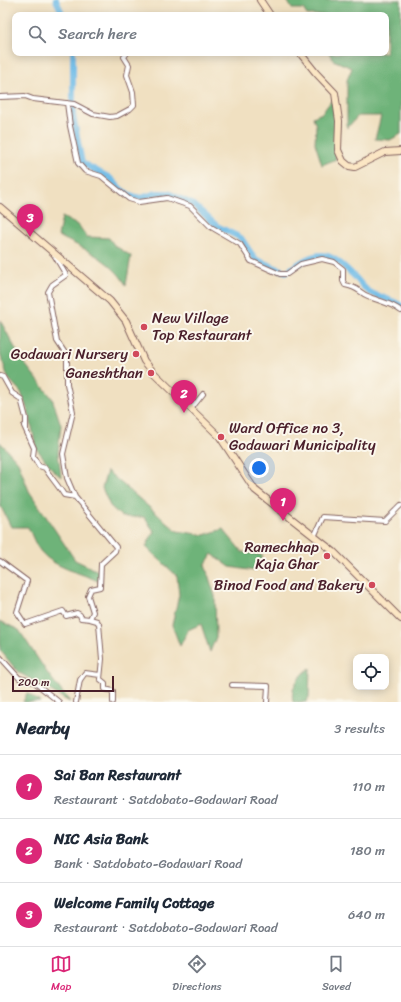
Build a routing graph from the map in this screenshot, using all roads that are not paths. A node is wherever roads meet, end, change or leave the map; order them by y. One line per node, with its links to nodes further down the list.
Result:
1 (260, 0): 2 (street)
2 (268, 12)
3 (125, 56): 6 (street)
4 (302, 56): 7 (street)
5 (0, 97): 6 (street)
6 (67, 103): 10 (street)
7 (401, 151)
8 (0, 207): 9 (street)
9 (53, 253): 13 (street); 14 (street)
10 (401, 311)
11 (0, 376): 14 (street)
12 (203, 394): 13 (street)
13 (191, 409): 16 (street)
14 (75, 497): 18 (street)
15 (401, 505): 16 (street)
16 (314, 536): 19 (street)
17 (0, 561): 18 (street)
18 (90, 619): 21 (street)
19 (401, 619)
20 (0, 657): 23 (street)
21 (100, 674): 24 (street); 25 (street)
22 (232, 686): 26 (street)
23 (59, 702)
24 (76, 702)
25 (112, 702)
26 (267, 702)

